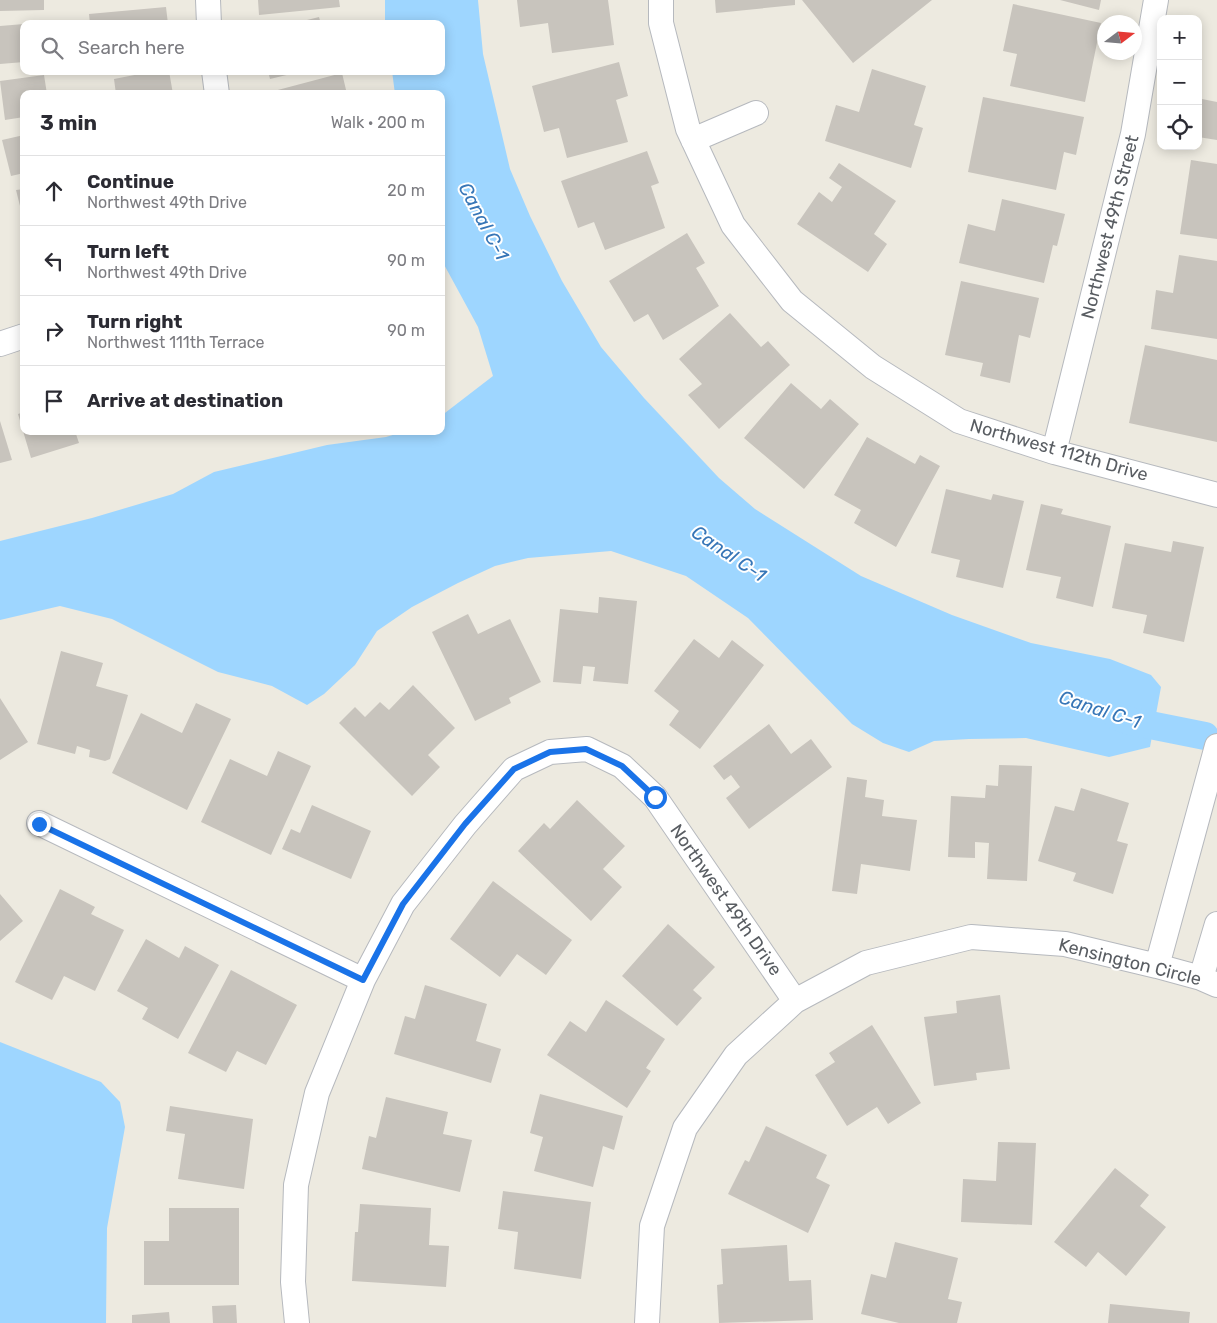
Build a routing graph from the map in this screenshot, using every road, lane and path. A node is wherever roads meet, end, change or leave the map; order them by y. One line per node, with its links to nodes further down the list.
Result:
1 (208, 0): 4 (street)
2 (661, 0): 8 (street, Northwest 112th Drive)
3 (1156, 0): 9 (street, Northwest 49th Street)
4 (208, 20)
5 (215, 75): 6 (street)
6 (216, 90)
7 (756, 113): 8 (street)
8 (693, 140): 9 (street, Northwest 112th Drive)
9 (1054, 452): 10 (street, Northwest 112th Drive)
10 (1217, 495)
11 (1217, 746): 14 (street)
12 (39, 824): 15 (street)
13 (1217, 924): 16 (street)
14 (1157, 966): 16 (street, Kensington Circle); 17 (street, Kensington Circle)
15 (363, 980): 17 (street, Northwest 49th Drive); 18 (street, Northwest 49th Drive)
16 (1209, 982)
17 (795, 1001): 19 (street, Kensington Circle)
18 (296, 1323)
19 (647, 1323)

